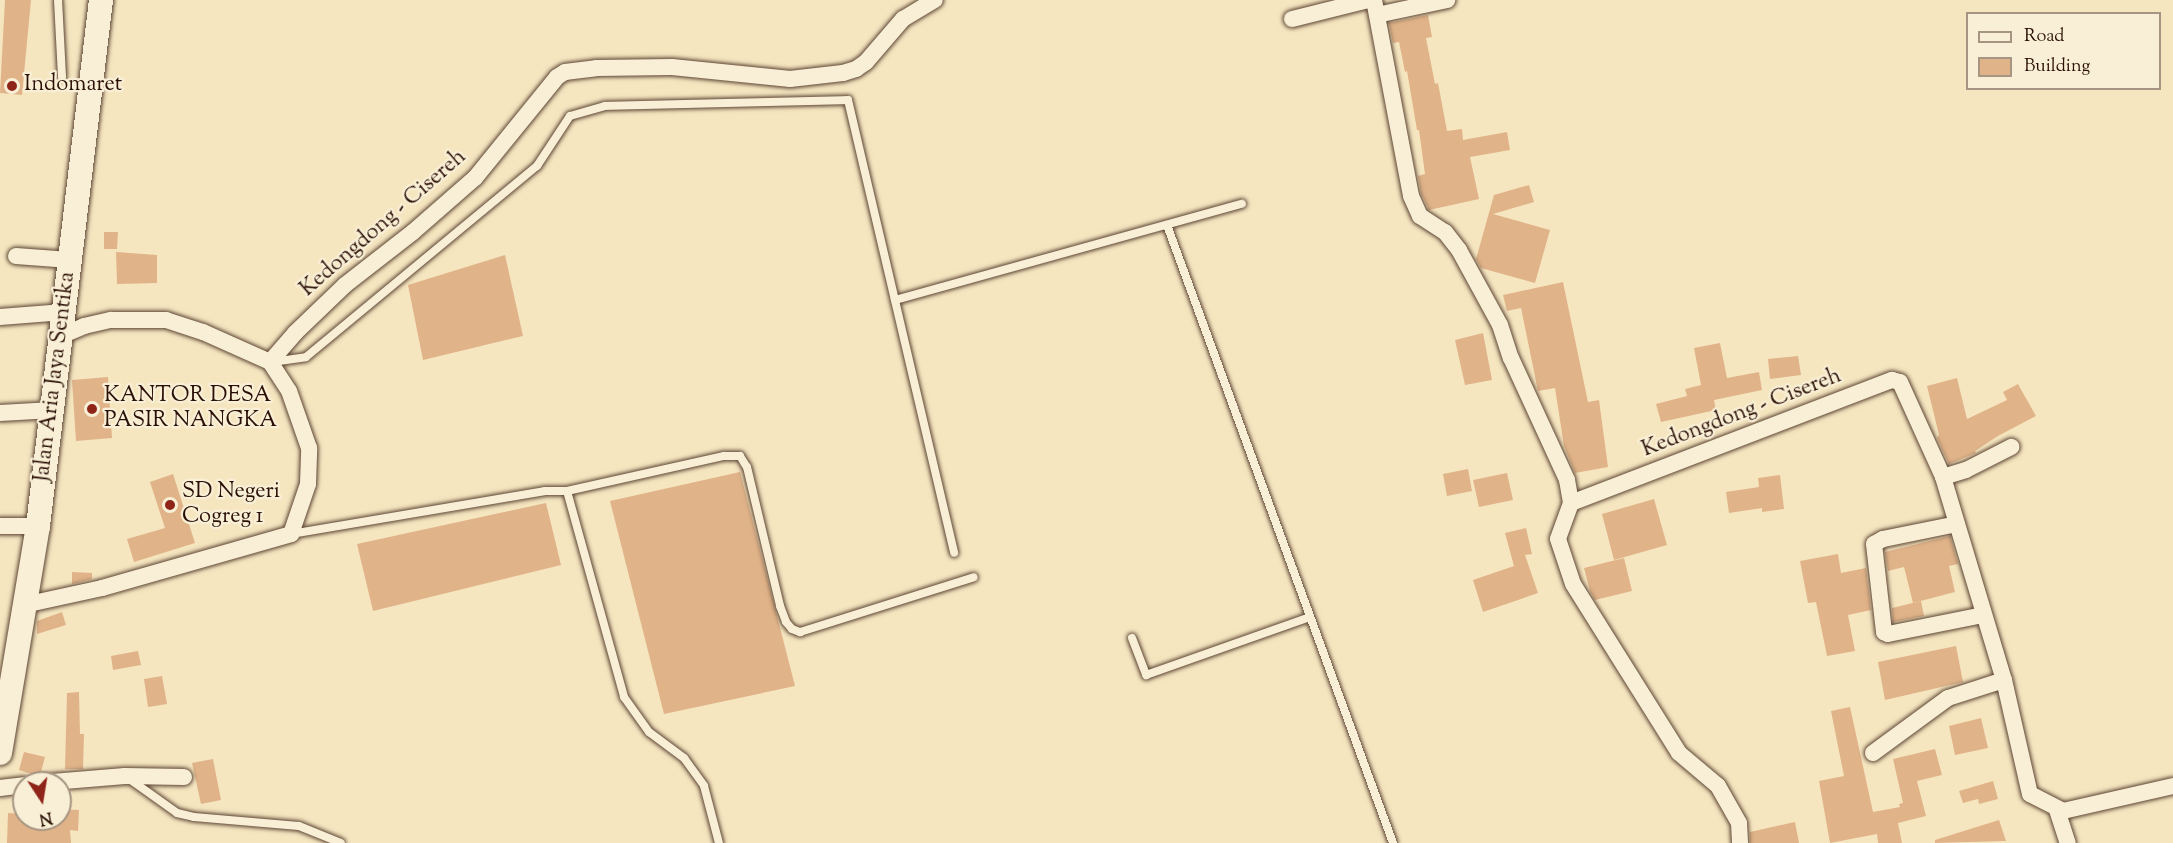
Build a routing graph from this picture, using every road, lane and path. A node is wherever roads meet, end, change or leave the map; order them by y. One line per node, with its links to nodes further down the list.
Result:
1 (58, 0): 8 (lane)
2 (101, 0): 12 (street, Jalan Aria Jaya Sentika)
3 (935, 0): 17 (street, Kedongdong - Cisereh)
4 (1368, 0): 7 (street)
5 (1447, 0): 6 (street)
6 (1376, 7): 23 (street)
7 (1292, 19)
8 (62, 77)
9 (1242, 204): 10 (lane)
10 (1167, 225): 13 (lane); 32 (lane)
11 (16, 256): 12 (street)
12 (70, 260): 14 (street, Jalan Aria Jaya Sentika)
13 (895, 300): 17 (lane); 28 (lane)
14 (64, 312): 15 (street); 16 (street, Jalan Aria Jaya Sentika)
15 (0, 317)
16 (61, 336): 17 (street); 18 (street, Jalan Aria Jaya Sentika)
17 (270, 362): 27 (street)
18 (53, 410): 19 (street); 26 (street, Jalan Aria Jaya Sentika)
19 (0, 413)
20 (2011, 447): 21 (street)
21 (1943, 477): 23 (street, Kedongdong - Cisereh); 24 (street, Kedongdong - Cisereh)
22 (567, 491): 27 (lane); 29 (lane); 44 (lane)
23 (1571, 503): 46 (street)
24 (1957, 524): 31 (street, Kedongdong - Cisereh); 31 (street)
25 (0, 526): 26 (street)
26 (38, 526): 30 (street, Jalan Aria Jaya Sentika)
27 (291, 534): 30 (street)
28 (954, 553)
29 (974, 577)
30 (24, 605): 35 (street, Jalan Aria Jaya Sentika)
31 (1983, 615): 34 (street, Kedongdong - Cisereh)
32 (1311, 617): 33 (lane); 45 (lane)
33 (1132, 638)
34 (2004, 680): 37 (street); 42 (street, Kedongdong - Cisereh)
35 (6, 683): 36 (street, Jalan Aria Jaya Sentika)
36 (0, 753)
37 (1873, 753)
38 (125, 776): 39 (street); 40 (street); 43 (lane)
39 (184, 777)
40 (72, 780)
41 (2173, 786): 42 (street)
42 (2057, 810): 47 (street)
43 (341, 843)
44 (719, 843)
45 (1393, 843)
46 (1740, 843)
47 (2068, 843)

